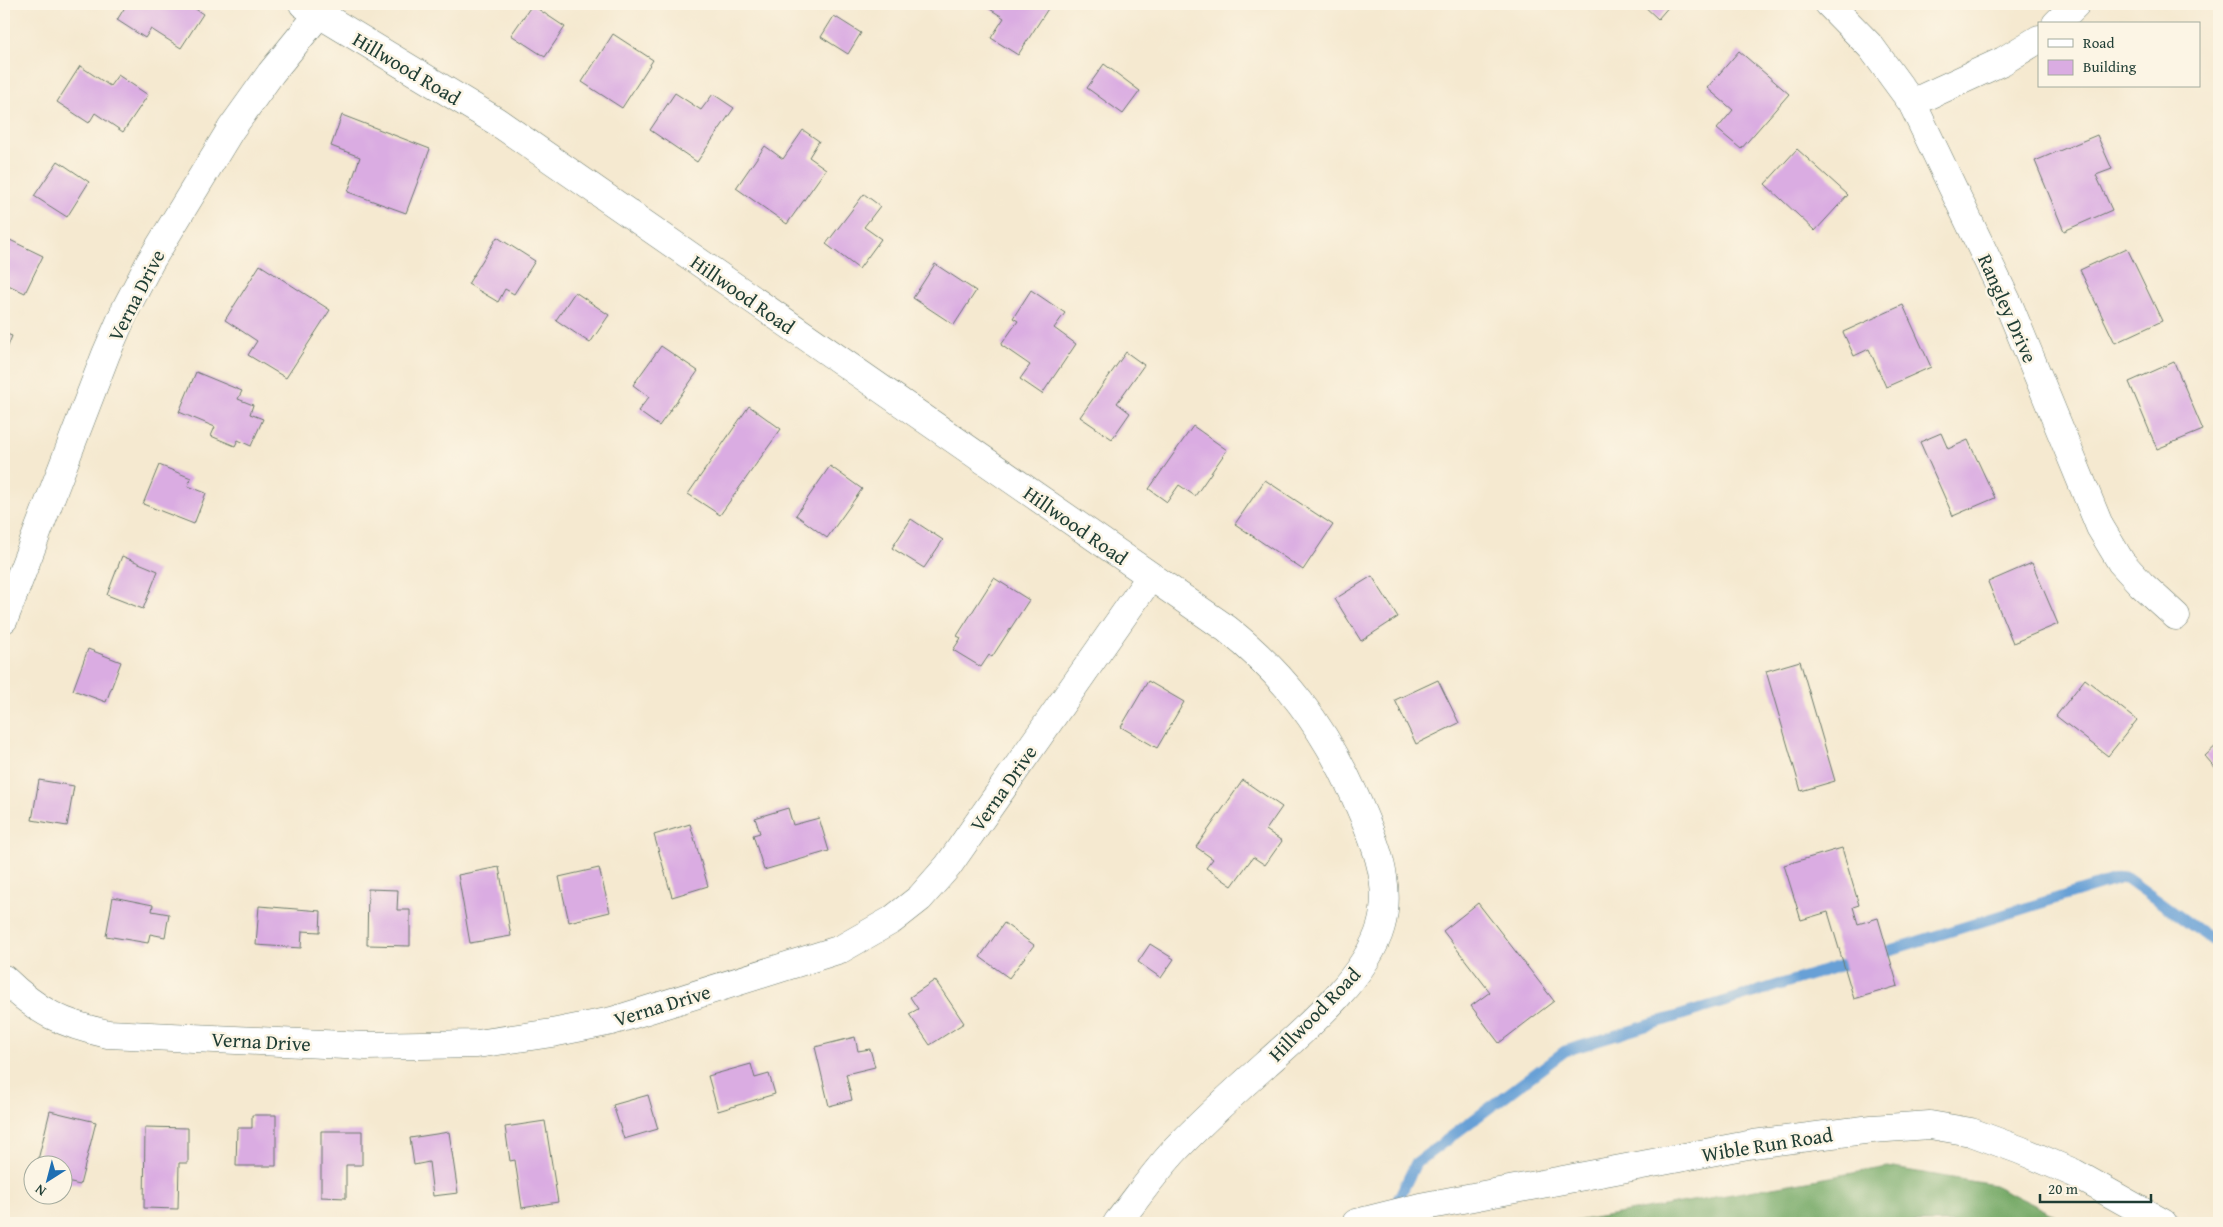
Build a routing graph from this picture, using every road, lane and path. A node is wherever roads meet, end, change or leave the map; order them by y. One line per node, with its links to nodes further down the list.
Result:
1 (1829, 4): 6 (street, Rangley Drive)
2 (2076, 4): 4 (street)
3 (316, 7): 7 (street, Hillwood Road); 9 (street, Verna Drive)
4 (2058, 22)
5 (2038, 40): 6 (street)
6 (1912, 103): 8 (street, Rangley Drive)
7 (1151, 576): 10 (street, Verna Drive); 11 (street, Hillwood Road)
8 (2176, 616)
9 (4, 619)
10 (4, 980)
11 (1117, 1223)
12 (1356, 1223): 13 (street, Wible Run Road)
13 (2163, 1223)

